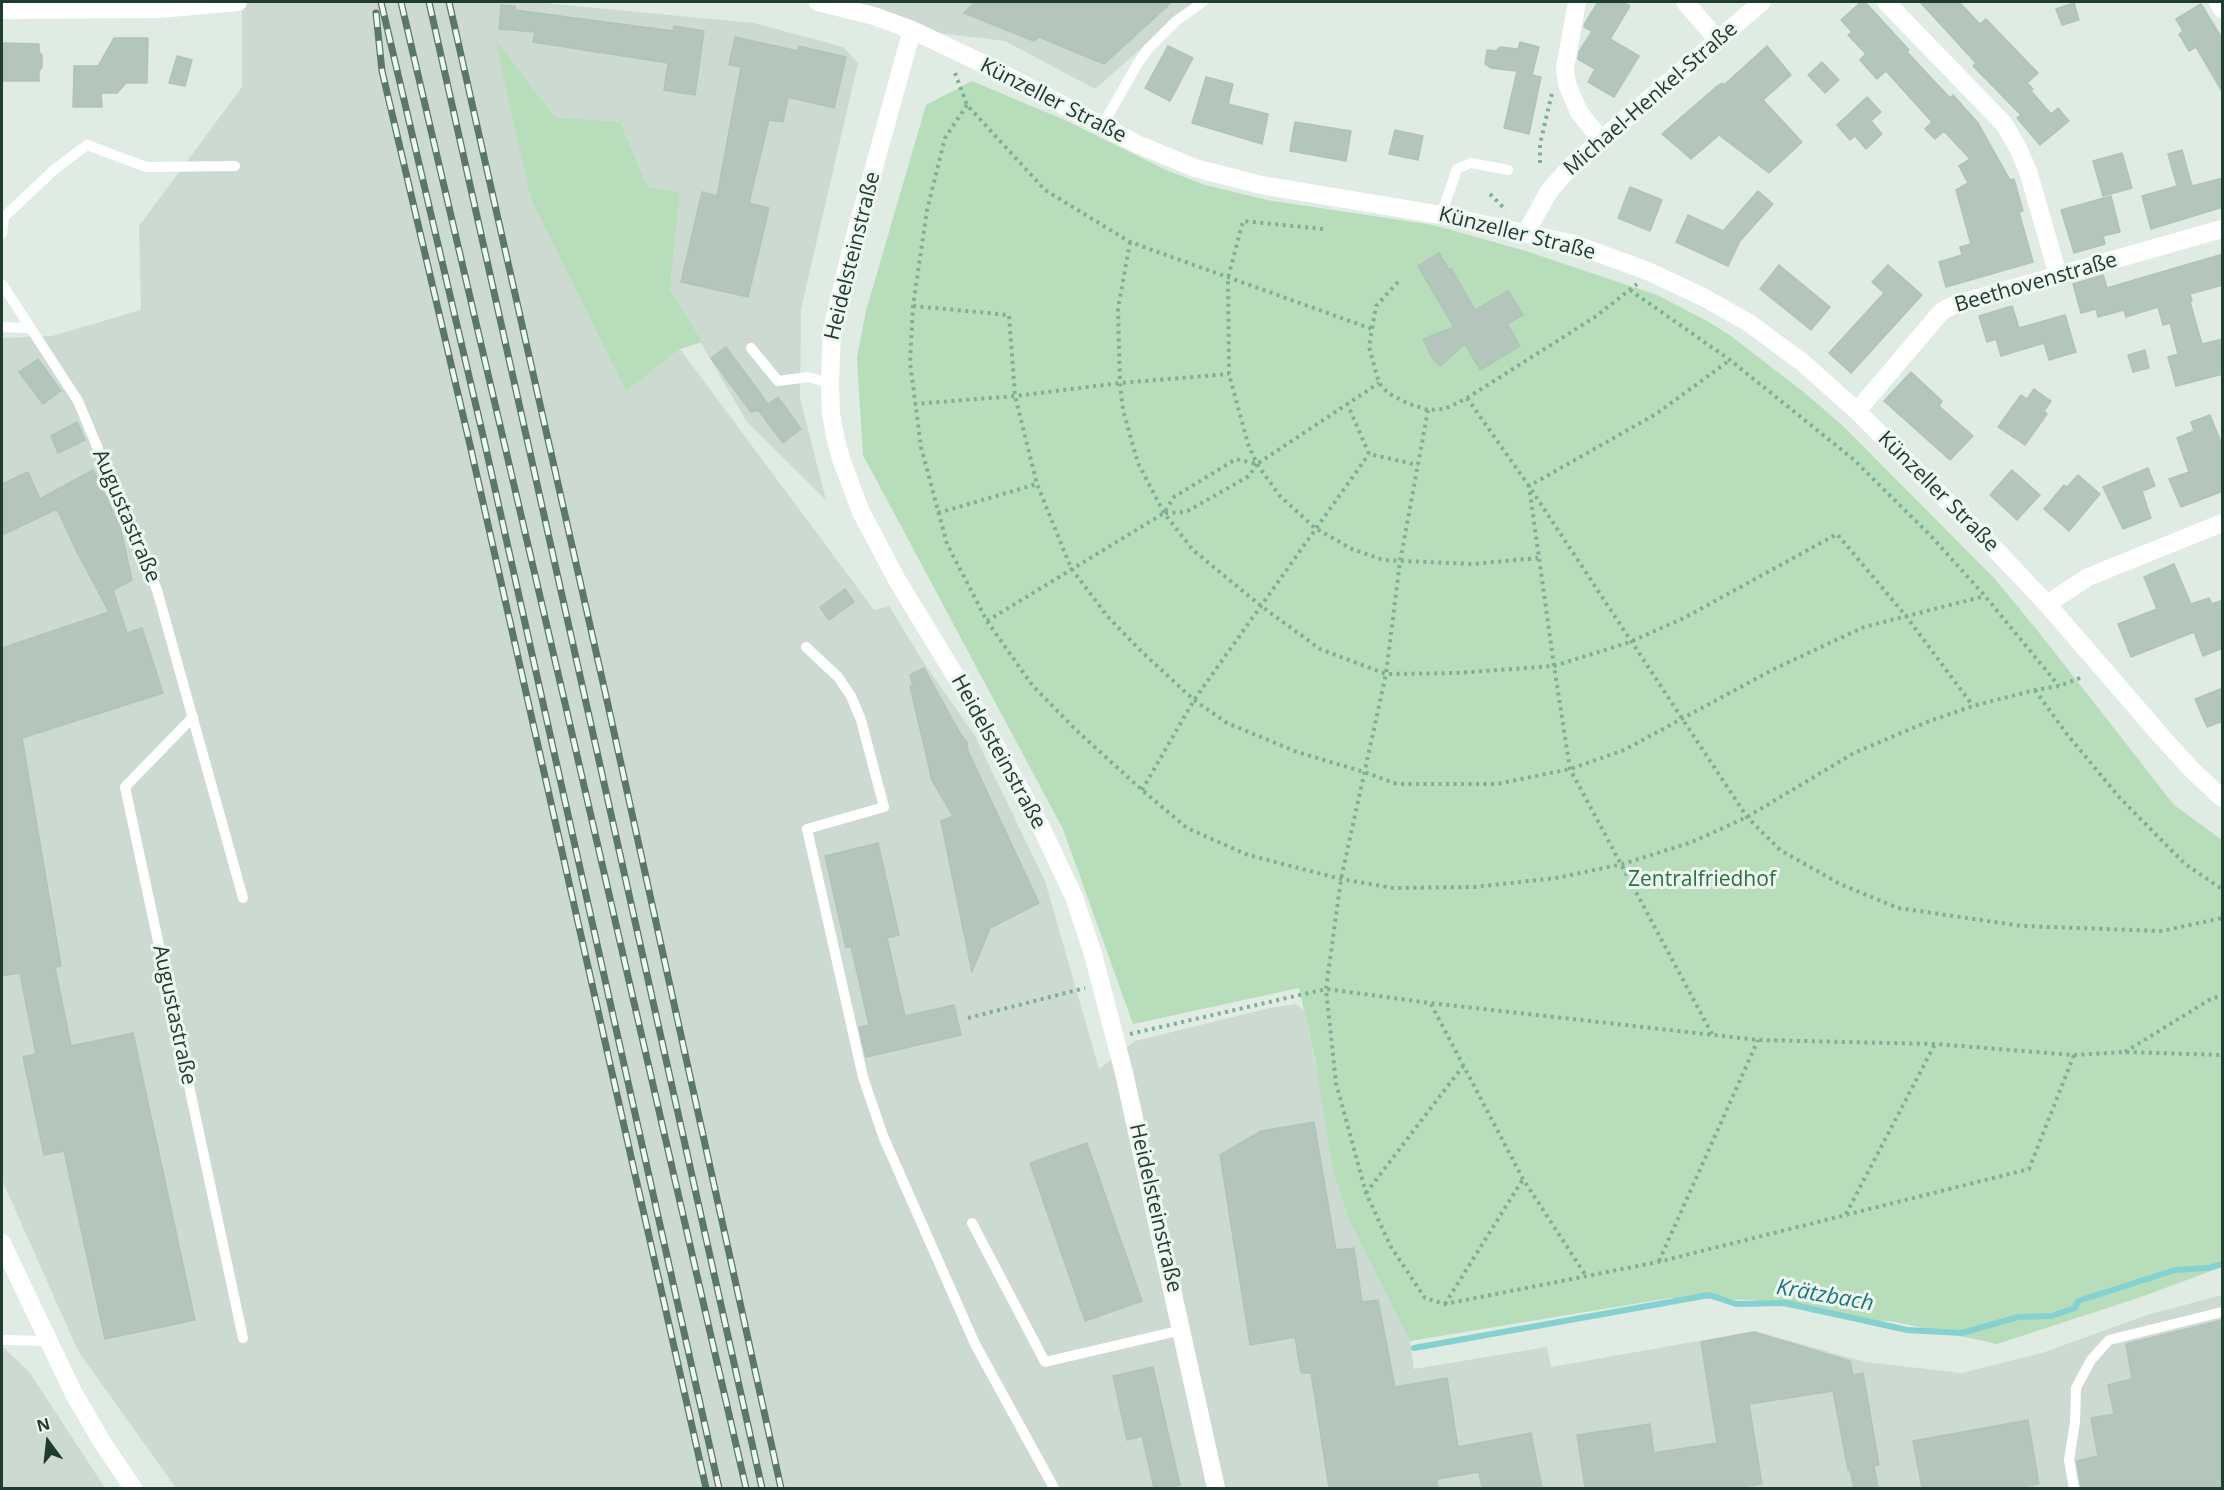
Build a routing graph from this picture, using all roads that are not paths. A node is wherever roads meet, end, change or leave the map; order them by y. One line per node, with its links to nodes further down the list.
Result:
1 (238, 2): 9 (main road)
2 (818, 2): 13 (main road, Künzeller Straße)
3 (1203, 2): 15 (lane)
4 (1577, 2): 16 (main road)
5 (1685, 2): 14 (main road)
6 (1762, 2): 14 (main road, Michael-Henkel-Straße)
7 (1886, 2): 23 (main road)
8 (2218, 2): 11 (main road)
9 (189, 4): 10 (main road)
10 (159, 5): 12 (main road)
11 (2223, 9)
12 (2, 10)
13 (912, 30): 15 (main road, Künzeller Straße); 28 (main road, Heidelsteinstraße)
14 (1718, 40): 16 (main road, Michael-Henkel-Straße)
15 (1102, 126): 19 (main road, Künzeller Straße)
16 (1601, 140): 21 (main road, Michael-Henkel-Straße)
17 (235, 166): 22 (lane)
18 (1508, 170): 19 (lane)
19 (1442, 215): 21 (main road, Künzeller Straße)
20 (2223, 229): 23 (main road, Beethovenstraße)
21 (1526, 233): 29 (main road, Künzeller Straße)
22 (2, 234)
23 (2058, 275): 29 (main road, Beethovenstraße)
24 (2, 284): 26 (lane, Augustastraße)
25 (2, 327): 26 (lane)
26 (29, 328): 33 (lane, Augustastraße)
27 (751, 348): 28 (lane)
28 (830, 383): 39 (main road, Heidelsteinstraße)
29 (1857, 411): 31 (main road, Künzeller Straße)
30 (2223, 523): 31 (main road)
31 (2047, 604): 34 (main road, Künzeller Straße)
32 (806, 647): 44 (lane)
33 (193, 717): 35 (lane, Augustastraße); 40 (lane, Augustastraße)
34 (2223, 798)
35 (243, 898)
36 (972, 1223): 39 (lane)
37 (2, 1243): 42 (main road)
38 (2223, 1312): 46 (lane)
39 (1182, 1330): 45 (main road, Heidelsteinstraße)
40 (243, 1338)
41 (2, 1340): 42 (lane)
42 (46, 1341): 43 (main road)
43 (133, 1488)
44 (1054, 1488)
45 (1216, 1488)
46 (2073, 1488)

